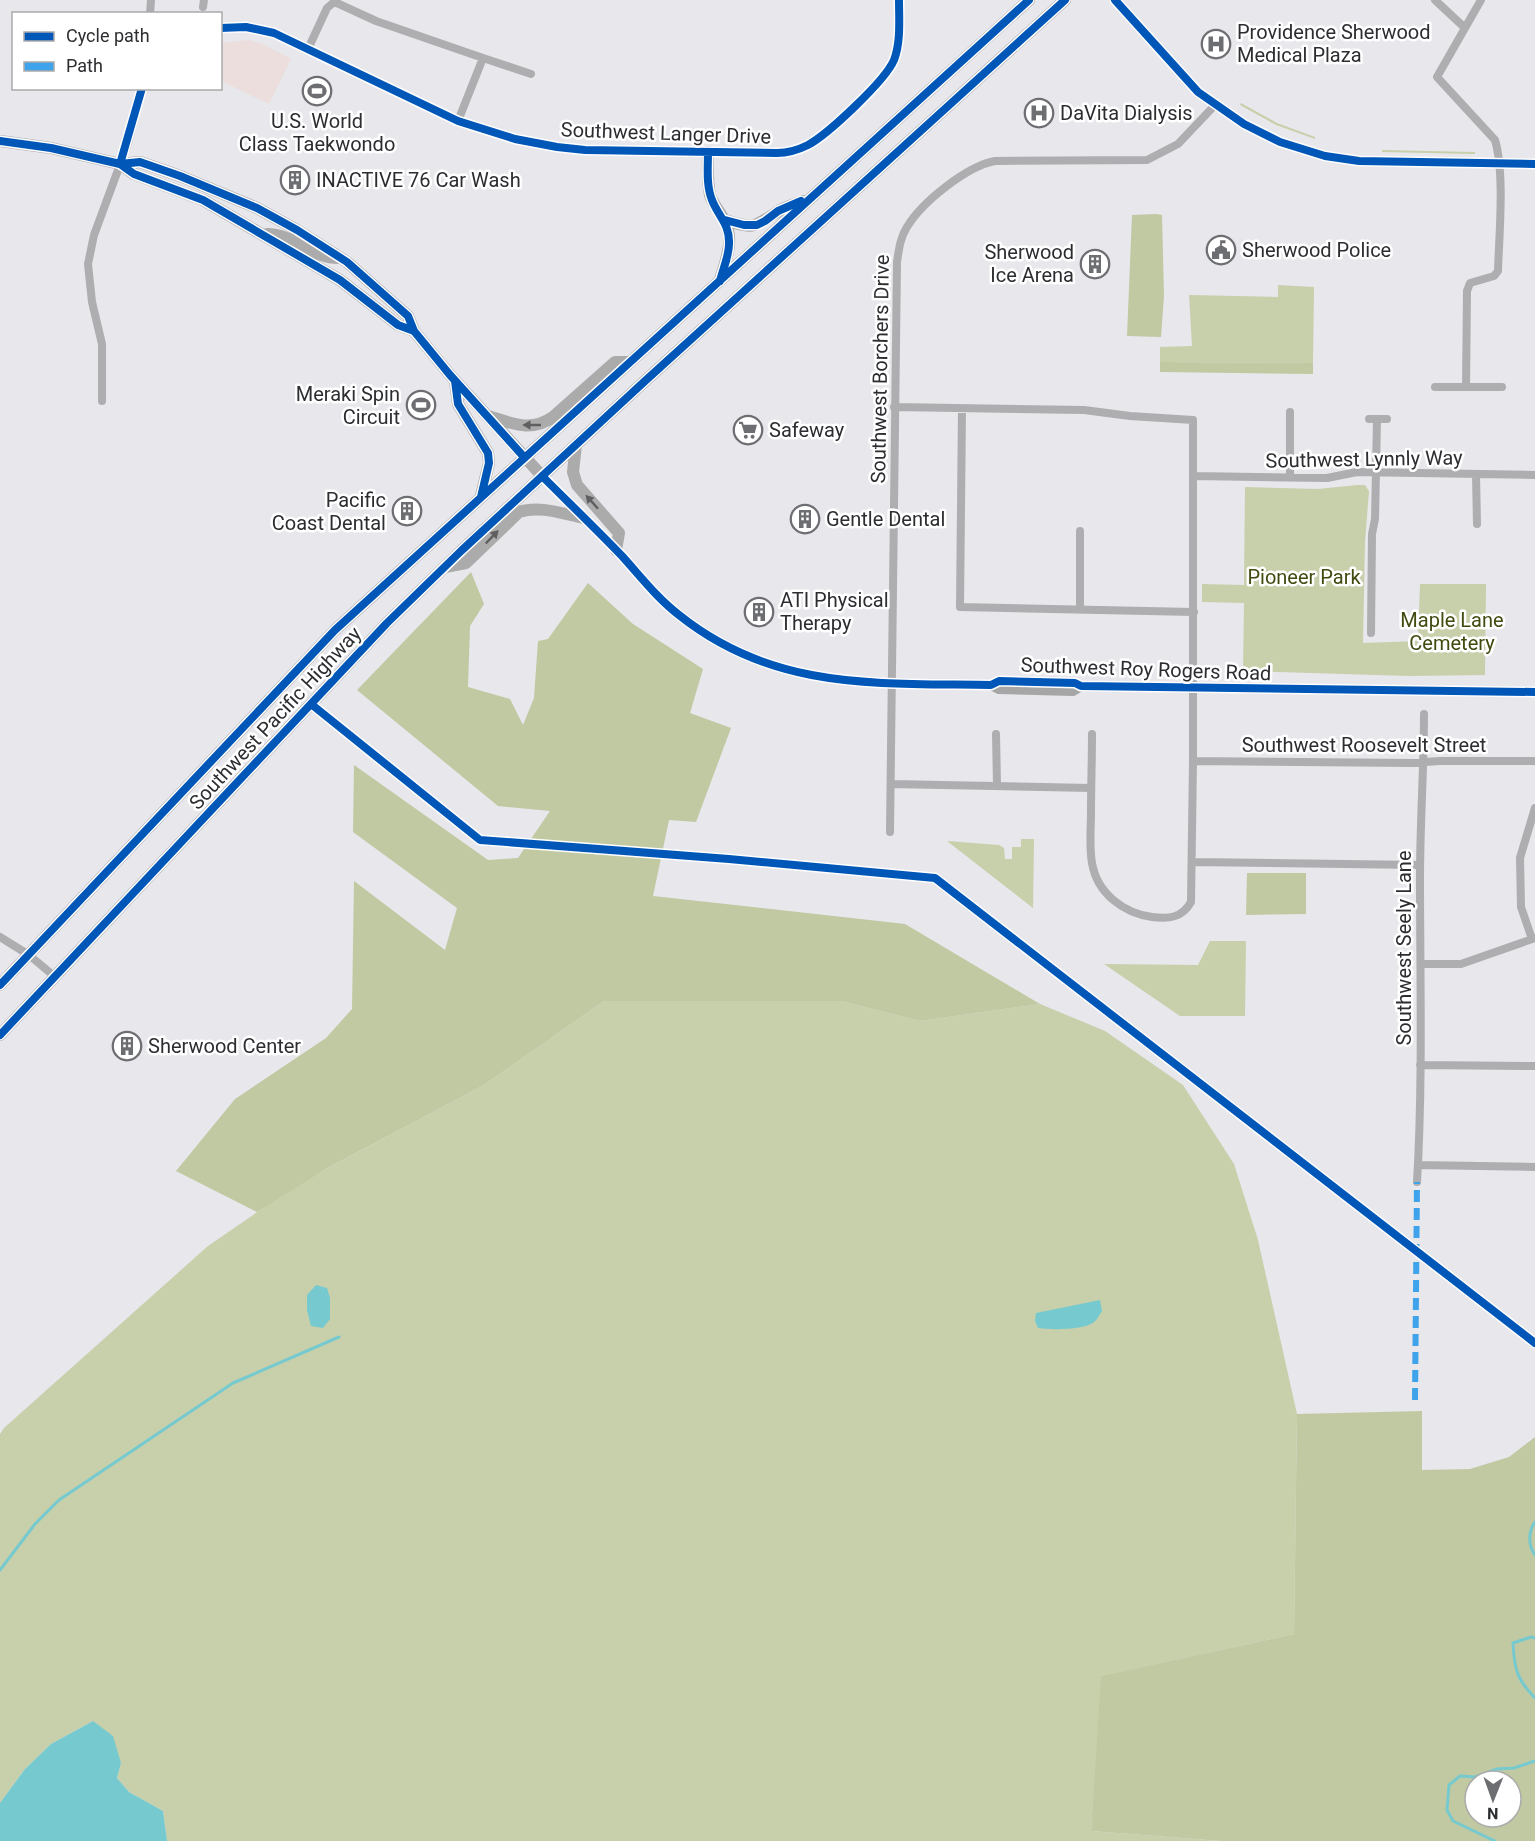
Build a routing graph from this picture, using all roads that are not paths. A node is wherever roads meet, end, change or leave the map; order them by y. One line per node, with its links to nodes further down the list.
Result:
1 (899, 0): 17 (street, Southwest Langer Drive)
2 (1029, 0): 21 (highway, Southwest Pacific Highway)
3 (1065, 0): 38 (highway, Southwest Pacific Highway)
4 (1115, 0): 14 (main road)
5 (1435, 0): 9 (street)
6 (1481, 0): 9 (street)
7 (327, 3): 10 (street); 11 (street)
8 (222, 28): 10 (street, Southwest Langer Drive)
9 (1465, 28): 19 (street)
10 (308, 49): 15 (street, Southwest Langer Drive)
11 (483, 58): 12 (street); 15 (street)
12 (531, 74)
13 (141, 90): 18 (street)
14 (1215, 105): 19 (main road); 33 (street, Southwest Borchers Drive)
15 (458, 121): 17 (street, Southwest Langer Drive)
16 (0, 141): 18 (highway)
17 (708, 152): 22 (highway)
18 (120, 164): 23 (highway); 24 (highway); 32 (street)
19 (1498, 164): 20 (main road); 30 (street)
20 (1535, 164)
21 (812, 197): 22 (highway); 25 (highway, Southwest Pacific Highway)
22 (724, 220): 25 (highway)
23 (263, 234): 24 (highway); 26 (highway)
24 (340, 258): 26 (highway)
25 (720, 281): 27 (highway, Southwest Pacific Highway)
26 (414, 332): 28 (highway)
27 (630, 362): 36 (highway, one-way to 36); 39 (highway, Southwest Pacific Highway)
28 (455, 381): 36 (highway); 46 (highway)
29 (1435, 387): 30 (street)
30 (1466, 387): 31 (street)
31 (1502, 387)
32 (102, 401)
33 (894, 407): 34 (street); 55 (street, Southwest Borchers Drive)
34 (962, 409): 44 (street); 52 (street)
35 (1290, 412): 45 (street)
36 (487, 416): 39 (highway)
37 (1387, 419): 40 (street)
38 (576, 445): 43 (highway, Southwest Pacific Highway); 50 (highway, one-way to 38)
39 (524, 457): 43 (highway); 46 (highway, Southwest Pacific Highway)
40 (1376, 473): 41 (street, Southwest Lynnly Way); 45 (street, Southwest Lynnly Way); 54 (street)
41 (1476, 475): 42 (street, Southwest Lynnly Way); 48 (street)
42 (1535, 475)
43 (542, 476): 47 (main road, Southwest Roy Rogers Road); 51 (highway, Southwest Pacific Highway)
44 (1194, 476): 45 (street, Southwest Lynnly Way); 53 (street)
45 (1290, 477)
46 (481, 498): 73 (highway, Southwest Pacific Highway)
47 (584, 518): 50 (main road, Southwest Roy Rogers Road); 51 (highway, one-way to 47)
48 (1477, 524)
49 (1080, 531): 52 (street)
50 (616, 550): 55 (main road, Southwest Roy Rogers Road)
51 (444, 567): 75 (highway, Southwest Pacific Highway)
52 (1080, 609): 53 (street)
53 (1194, 612): 56 (street)
54 (1371, 633)
55 (892, 683): 56 (main road, Southwest Roy Rogers Road); 64 (street, Southwest Borchers Drive)
56 (1193, 688): 57 (main road, Southwest Roy Rogers Road); 61 (street)
57 (1535, 692)
58 (1424, 714): 63 (street, Southwest Seely Lane)
59 (996, 734): 65 (street)
60 (1092, 734): 66 (street)
61 (1193, 761): 63 (street, Southwest Roosevelt Street); 69 (street)
62 (1535, 761): 63 (street, Southwest Roosevelt Street)
63 (1424, 762): 70 (street, Southwest Seely Lane)
64 (891, 784): 65 (street); 68 (street, Southwest Borchers Drive)
65 (997, 785): 66 (street)
66 (1091, 788): 69 (street)
67 (1535, 808): 72 (street)
68 (890, 832)
69 (1192, 862): 70 (street)
70 (1420, 865): 74 (street, Southwest Seely Lane)
71 (0, 937): 73 (street)
72 (1533, 938): 74 (street)
73 (29, 955): 75 (street); 76 (highway, Southwest Pacific Highway)
74 (1421, 964): 78 (street, Southwest Seely Lane)
75 (54, 976): 77 (highway, Southwest Pacific Highway)
76 (0, 985)
77 (0, 1035)
78 (1420, 1065): 79 (street); 80 (street, Southwest Seely Lane)
79 (1535, 1066)
80 (1418, 1166): 81 (street); 82 (street, Southwest Seely Lane)
81 (1535, 1167)
82 (1417, 1182)

